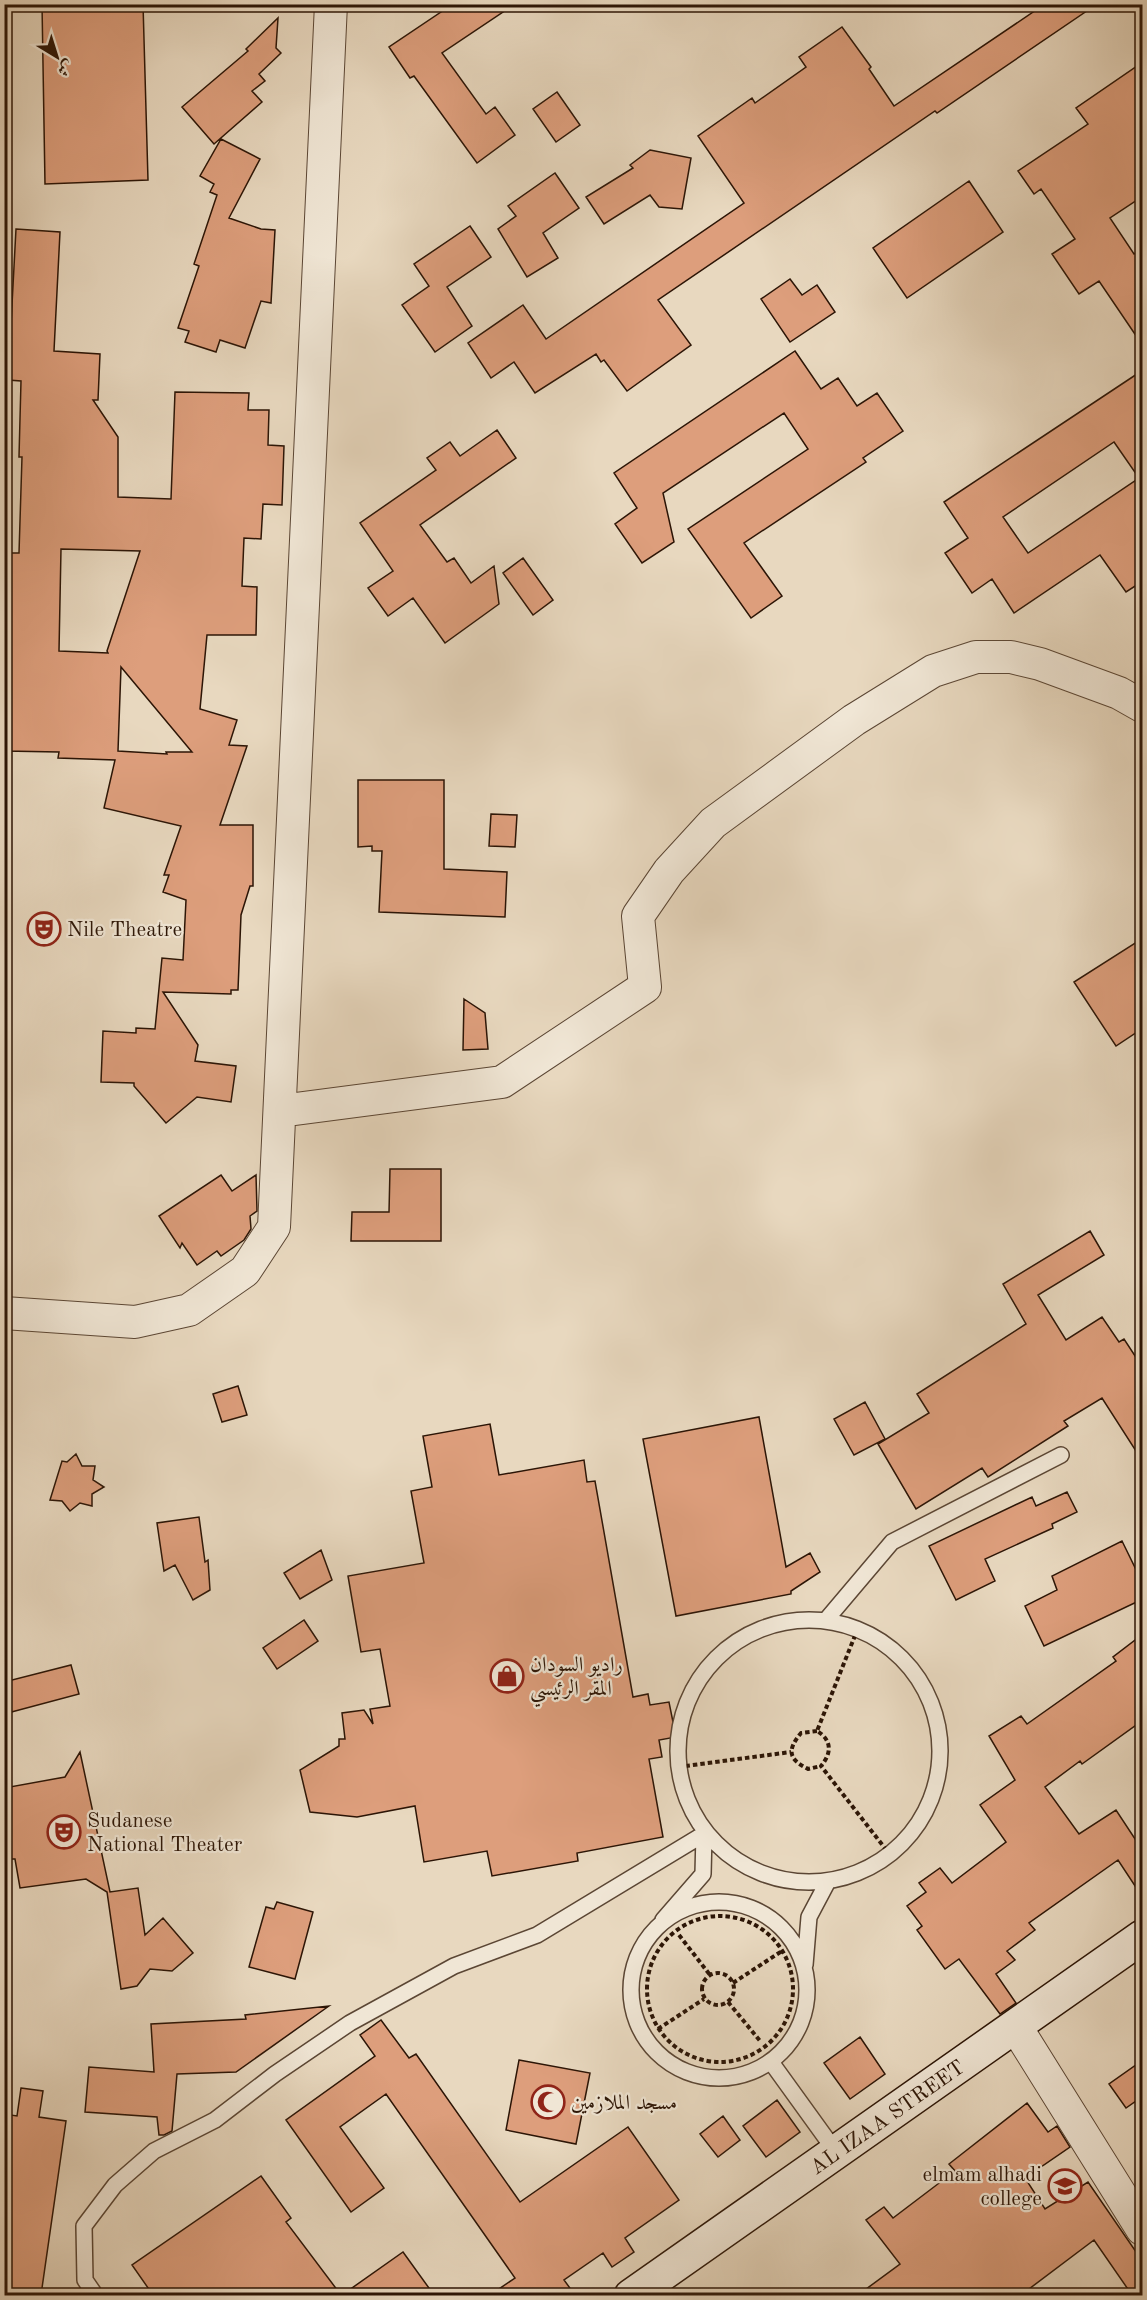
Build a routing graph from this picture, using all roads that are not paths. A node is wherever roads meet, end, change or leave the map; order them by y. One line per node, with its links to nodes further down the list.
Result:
1 (331, 4): 3 (street)
2 (1143, 706): 3 (street)
3 (280, 1111): 4 (street)
4 (4, 1313)
5 (1061, 1455): 6 (lane)
6 (826, 1620): 7 (lane); 8 (lane)
7 (704, 1834): 8 (lane); 9 (lane); 16 (lane)
8 (827, 1883): 11 (lane)
9 (663, 1920): 11 (lane); 13 (lane)
10 (1143, 1937): 12 (street, AL IZAA STREET)
11 (805, 1966): 13 (lane)
12 (1016, 2026): 14 (street, AL IZAA STREET); 15 (street)
13 (771, 2062): 14 (lane)
14 (836, 2152): 17 (street, AL IZAA STREET)
15 (1143, 2229)
16 (96, 2295)
17 (631, 2295)

